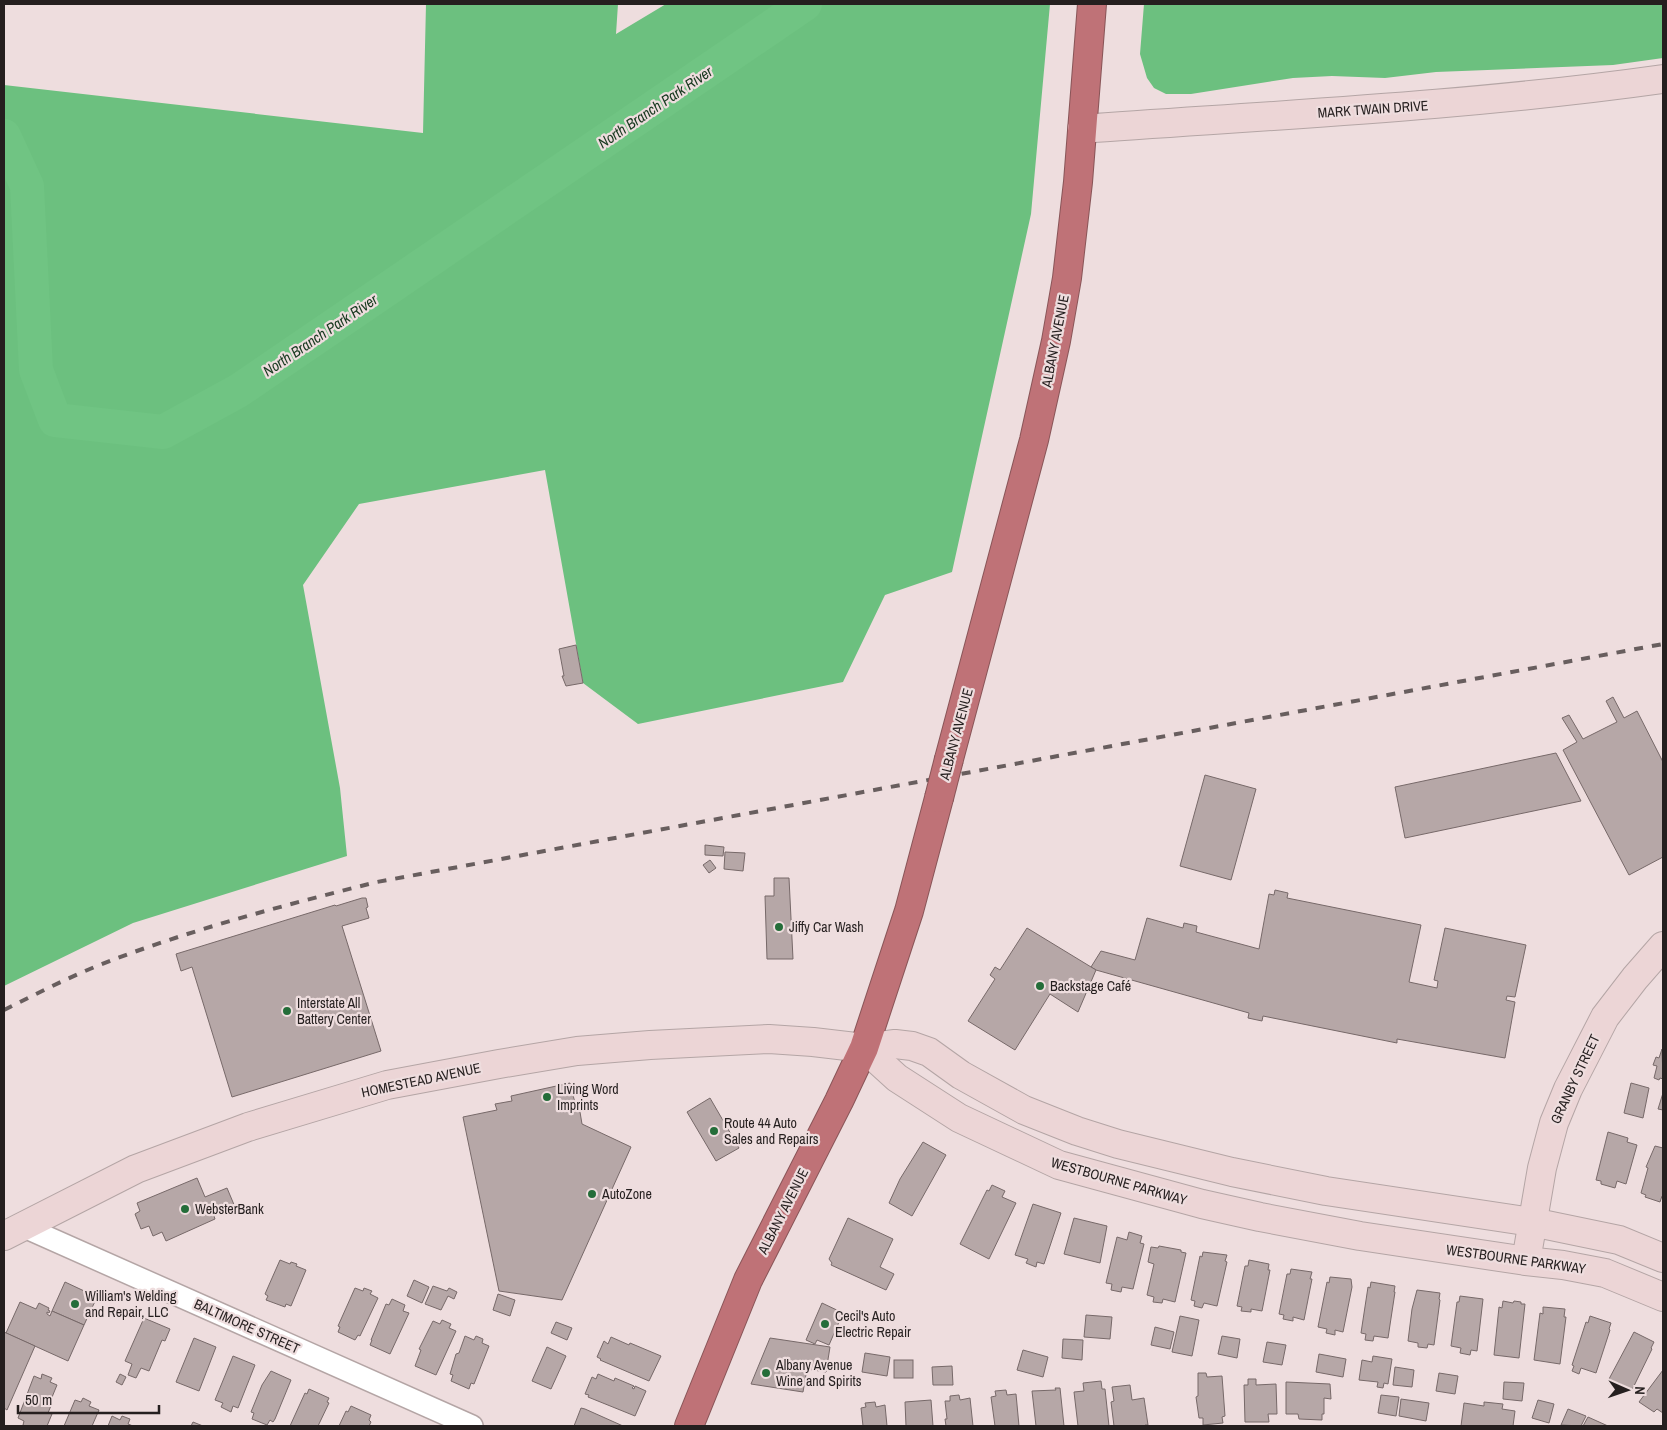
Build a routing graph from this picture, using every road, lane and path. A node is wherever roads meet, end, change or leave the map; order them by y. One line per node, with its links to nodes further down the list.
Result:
1 (1092, 4): 3 (highway, ALBANY AVENUE)
2 (1663, 79): 3 (main road, MARK TWAIN DRIVE)
3 (1082, 129): 5 (highway, ALBANY AVENUE, bridge)
4 (1663, 946): 8 (main road, GRANBY STREET)
5 (864, 1048): 6 (main road); 7 (main road, WESTBOURNE PARKWAY); 9 (main road, HOMESTEAD AVENUE); 14 (highway, ALBANY AVENUE)
6 (1214, 1168): 7 (main road); 8 (main road)
7 (1202, 1204): 11 (main road, WESTBOURNE PARKWAY)
8 (1532, 1222): 10 (main road); 11 (main road, GRANBY STREET)
9 (13, 1231): 13 (street, BALTIMORE STREET)
10 (1663, 1258)
11 (1526, 1261): 12 (main road, WESTBOURNE PARKWAY)
12 (1663, 1297)
13 (472, 1426)
14 (689, 1426)

